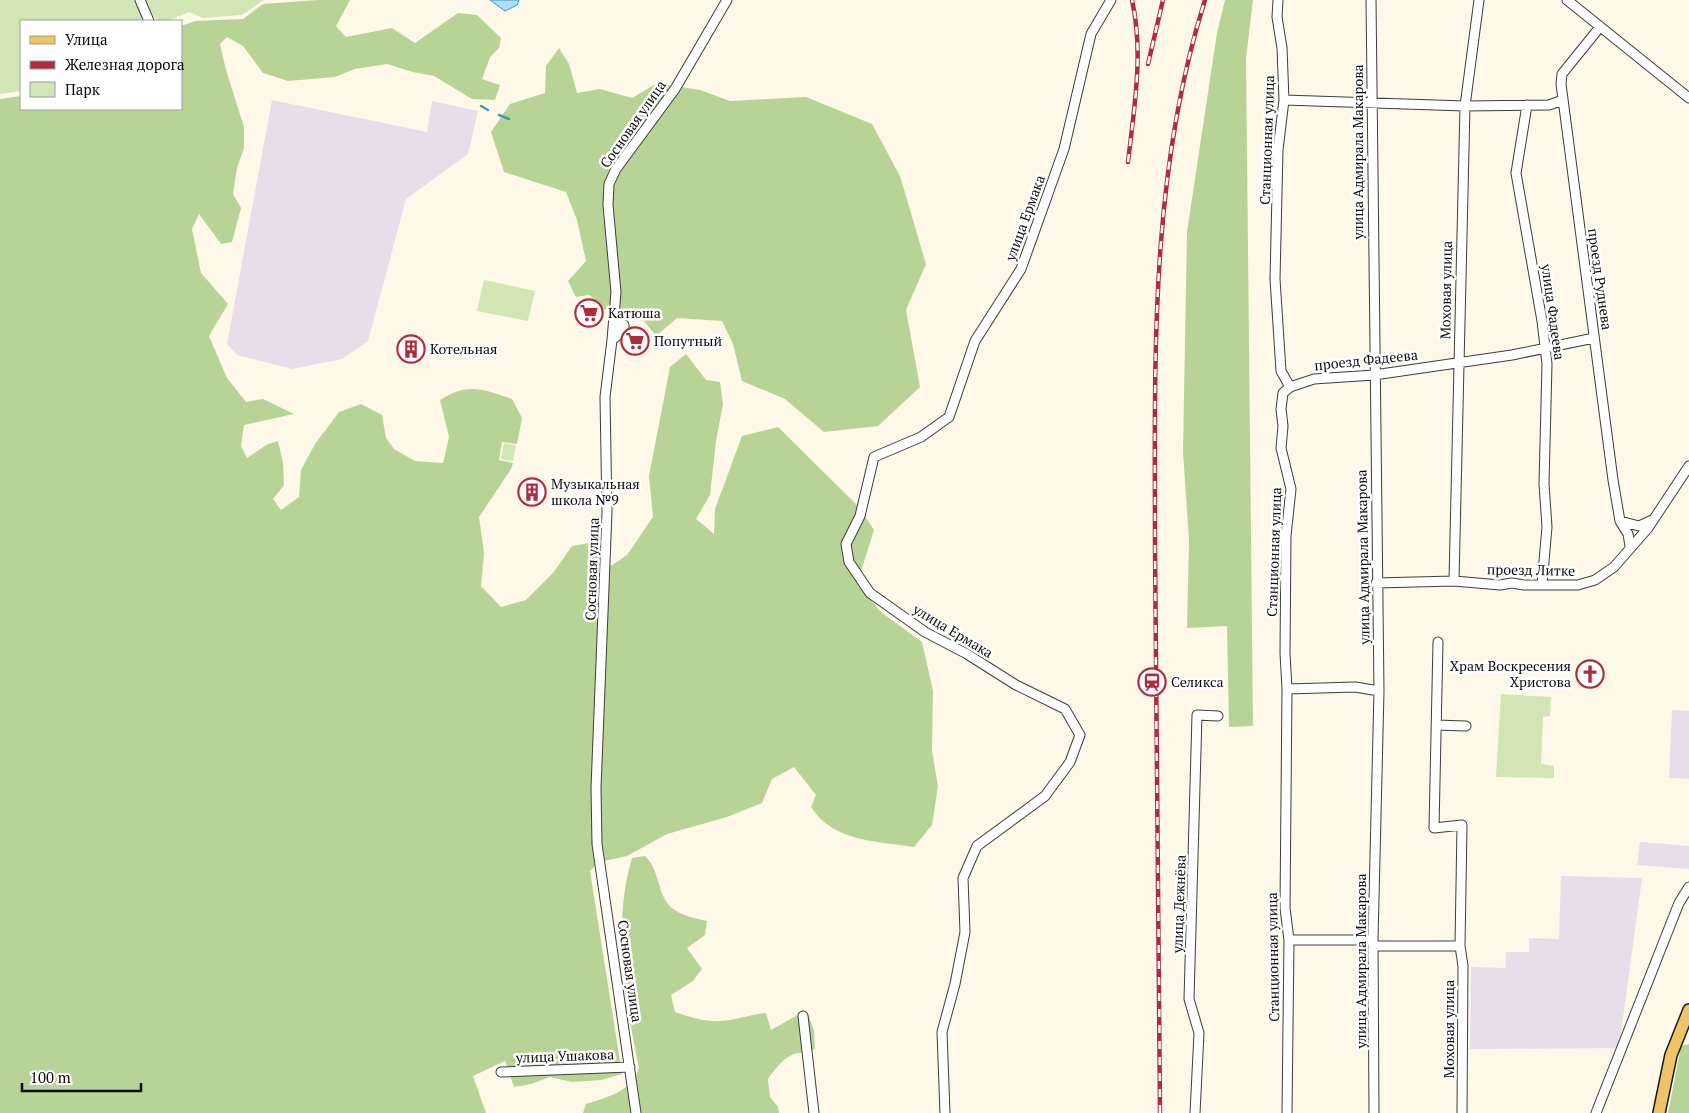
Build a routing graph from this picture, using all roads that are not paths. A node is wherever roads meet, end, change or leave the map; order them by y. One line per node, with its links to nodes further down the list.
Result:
1 (140, 0): 8 (street)
2 (727, 0): 40 (street, Сосновая улица)
3 (1111, 0): 44 (street, улица Ермака)
4 (1278, 0): 11 (street, Станционная улица)
5 (1371, 0): 13 (street, улица Адмирала Макарова)
6 (1479, 0): 15 (street, Моховая улица)
7 (1567, 0): 9 (street)
8 (149, 20)
9 (1600, 27): 10 (street); 12 (street, проезд Руднева)
10 (1689, 98)
11 (1284, 100): 13 (street); 20 (street, Станционная улица)
12 (1563, 100): 14 (street); 16 (street, проезд Руднева)
13 (1370, 101): 15 (street); 19 (street, улица Адмирала Макарова)
14 (1527, 105): 15 (street); 17 (street, улица Фадеева)
15 (1464, 106): 18 (street, Моховая улица)
16 (1594, 338): 17 (street, проезд Фадеева); 23 (street, проезд Руднева)
17 (1546, 349): 18 (street, проезд Фадеева); 27 (street, улица Фадеева)
18 (1458, 362): 19 (street, проезд Фадеева); 25 (street, Моховая улица)
19 (1374, 375): 20 (street, проезд Фадеева); 26 (street, улица Адмирала Макарова)
20 (1290, 386): 29 (street, Станционная улица)
21 (1689, 466): 22 (street, проезд Литке)
22 (1652, 520): 23 (street); 24 (street, проезд Литке)
23 (1620, 521): 24 (street, проезд Руднева)
24 (1630, 546): 27 (street, проезд Литке)
25 (1454, 581): 26 (street, проезд Литке); 27 (street, проезд Литке)
26 (1376, 583): 30 (street, улица Адмирала Макарова)
27 (1542, 584)
28 (1438, 642): 32 (street)
29 (1287, 689): 30 (street); 35 (street, Станционная улица)
30 (1379, 692): 36 (street, улица Адмирала Макарова)
31 (1218, 716): 45 (street, улица Дежнёва)
32 (1436, 725): 33 (street); 37 (street, Моховая улица)
33 (1466, 726)
34 (1689, 887): 49 (street)
35 (1289, 940): 36 (street); 46 (street, Станционная улица)
36 (1374, 943): 37 (street); 47 (street, улица Адмирала Макарова)
37 (1460, 946): 48 (street, Моховая улица)
38 (1689, 1010): 50 (main road)
39 (803, 1016): 43 (street)
40 (630, 1067): 41 (street, улица Ушакова); 42 (street, Сосновая улица)
41 (501, 1072)
42 (636, 1113)
43 (814, 1113)
44 (945, 1113)
45 (1195, 1113)
46 (1287, 1113)
47 (1374, 1113)
48 (1462, 1113)
49 (1596, 1113)
50 (1660, 1113)

